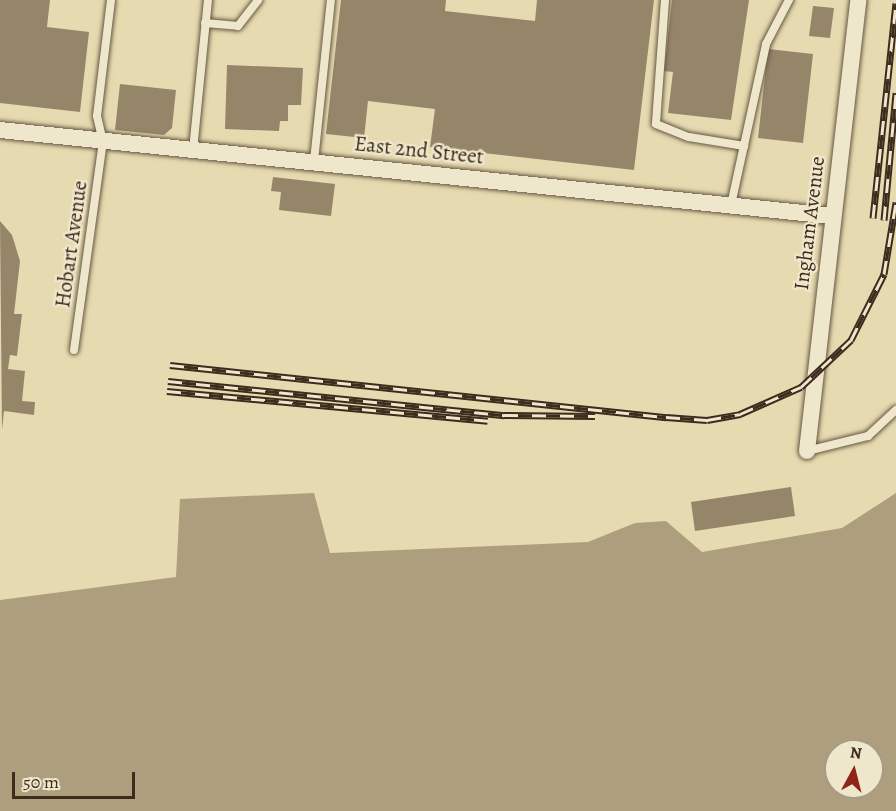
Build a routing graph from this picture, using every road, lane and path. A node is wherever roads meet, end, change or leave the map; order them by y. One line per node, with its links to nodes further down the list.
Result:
1 (111, 0): 10 (lane, Hobart Avenue)
2 (208, 0): 8 (lane)
3 (258, 0): 8 (lane)
4 (331, 0): 13 (lane)
5 (665, 0): 11 (lane)
6 (789, 0): 11 (lane)
7 (858, 0): 15 (street, Ingham Avenue)
8 (206, 23): 12 (lane)
9 (0, 130): 10 (street, East 2nd Street)
10 (103, 142): 12 (street, East 2nd Street); 16 (lane, Hobart Avenue)
11 (744, 146): 14 (lane)
12 (192, 151): 13 (street, East 2nd Street)
13 (314, 161): 14 (street, East 2nd Street)
14 (731, 205): 15 (street, East 2nd Street)
15 (832, 216): 18 (street, Ingham Avenue)
16 (74, 350)
17 (896, 410): 18 (lane)
18 (807, 451)

